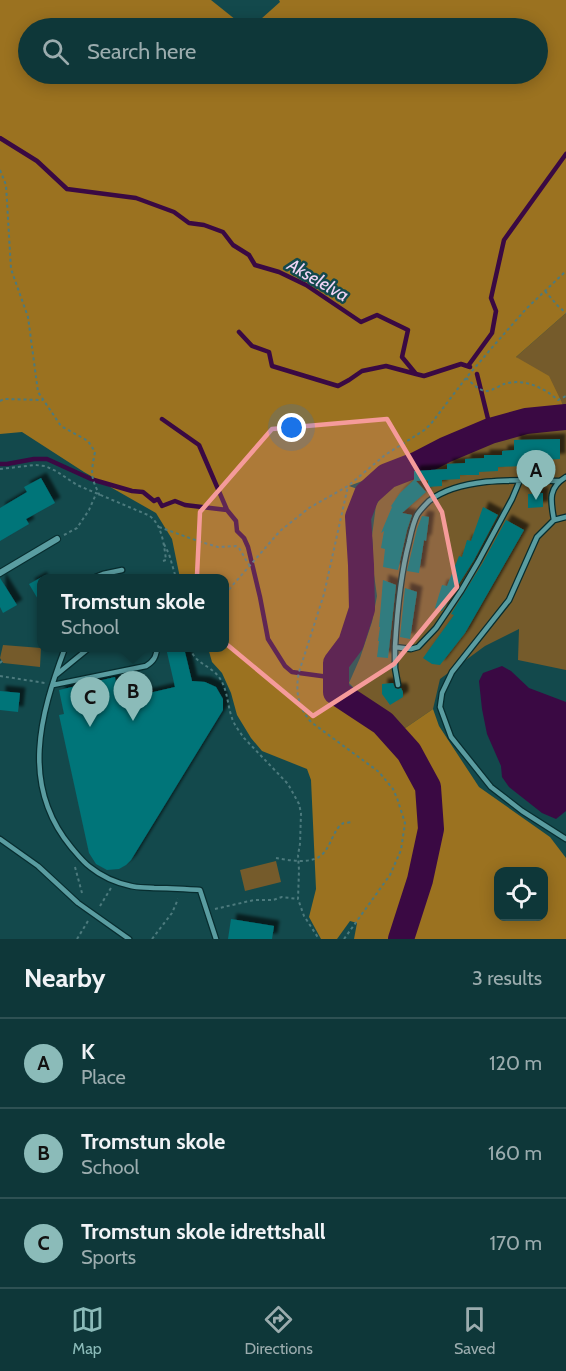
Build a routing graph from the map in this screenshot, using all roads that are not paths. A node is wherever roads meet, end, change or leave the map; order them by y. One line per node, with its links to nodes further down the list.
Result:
1 (566, 477): 3 (lane)
2 (520, 480): 3 (lane); 10 (lane); 10 (lane)
3 (560, 481): 5 (lane)
4 (566, 517): 5 (lane)
5 (554, 520): 18 (lane)
6 (57, 539): 8 (street)
7 (122, 570): 9 (lane)
8 (0, 573)
9 (103, 574)
10 (395, 647): 16 (lane)
11 (64, 652): 14 (lane)
12 (83, 652): 14 (lane)
13 (157, 652): 15 (lane)
14 (56, 675): 15 (lane)
15 (53, 685): 20 (lane)
16 (398, 686)
17 (0, 838): 19 (lane)
18 (566, 838)
19 (129, 939)
20 (216, 939)

